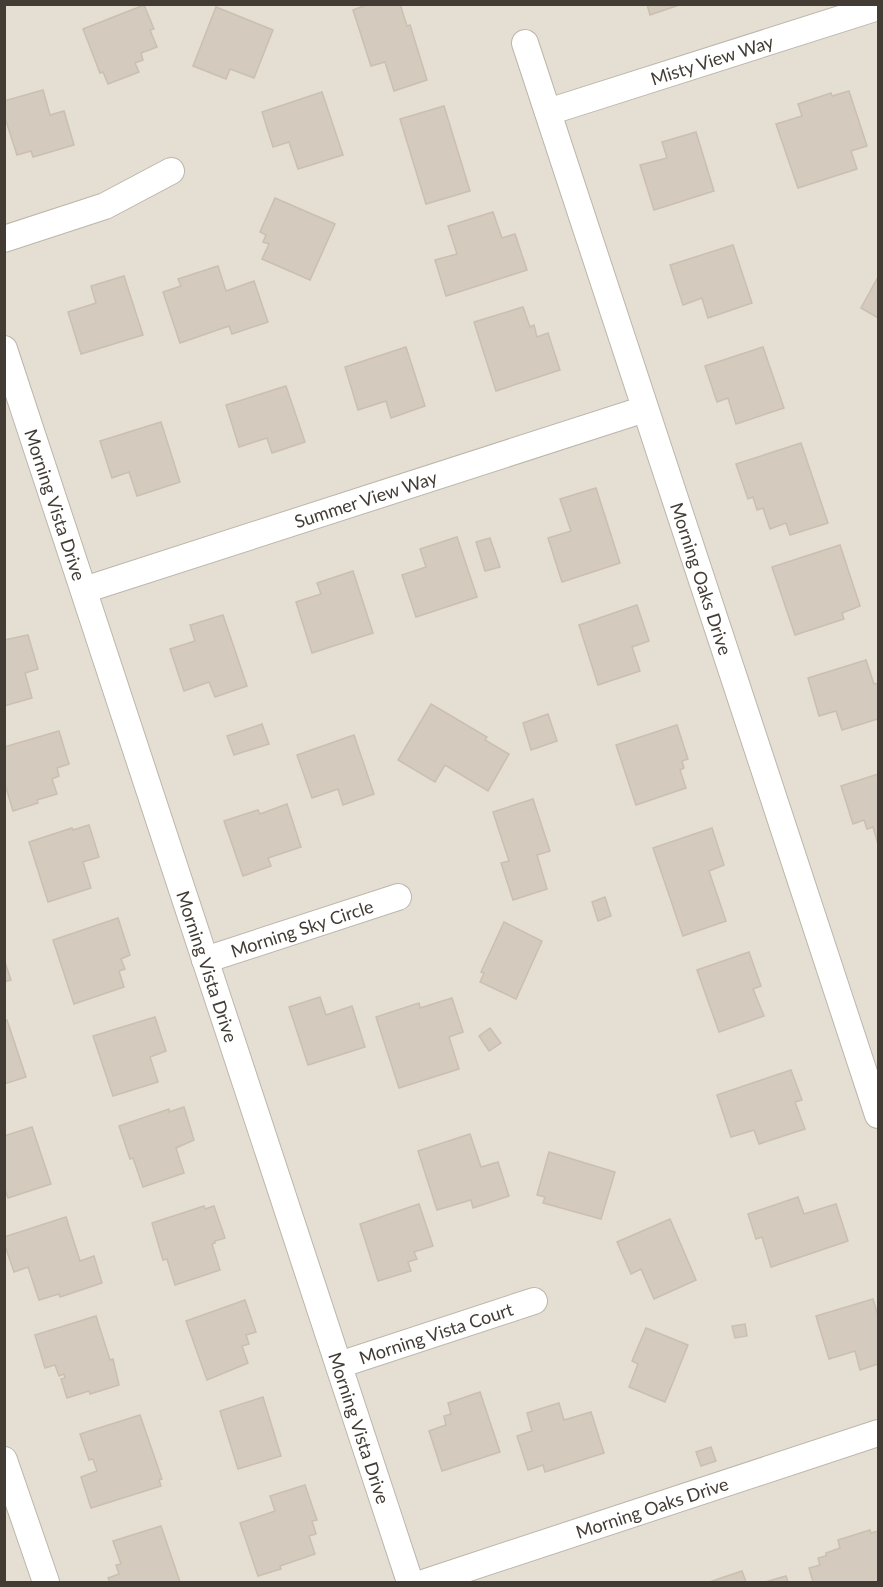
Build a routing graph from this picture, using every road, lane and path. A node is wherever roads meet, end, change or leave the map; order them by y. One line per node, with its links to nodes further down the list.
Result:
1 (879, 7): 3 (street, Misty View Way)
2 (525, 43): 3 (street, Morning Oaks Drive)
3 (548, 112): 7 (street, Morning Oaks Drive)
4 (171, 171): 5 (street)
5 (4, 239)
6 (4, 349): 8 (street, Morning Vista Drive)
7 (645, 409): 8 (street, Summer View Way); 11 (street, Morning Oaks Drive)
8 (84, 590): 10 (street, Morning Vista Drive)
9 (398, 897): 10 (street, Morning Sky Circle)
10 (206, 960): 13 (street, Morning Vista Drive)
11 (879, 1114)
12 (534, 1301): 13 (street, Morning Vista Court)
13 (339, 1365): 17 (street, Morning Vista Drive)
14 (879, 1433): 18 (street, Morning Oaks Drive)
15 (4, 1460): 16 (street)
16 (46, 1582)
17 (410, 1582)
18 (426, 1582)

